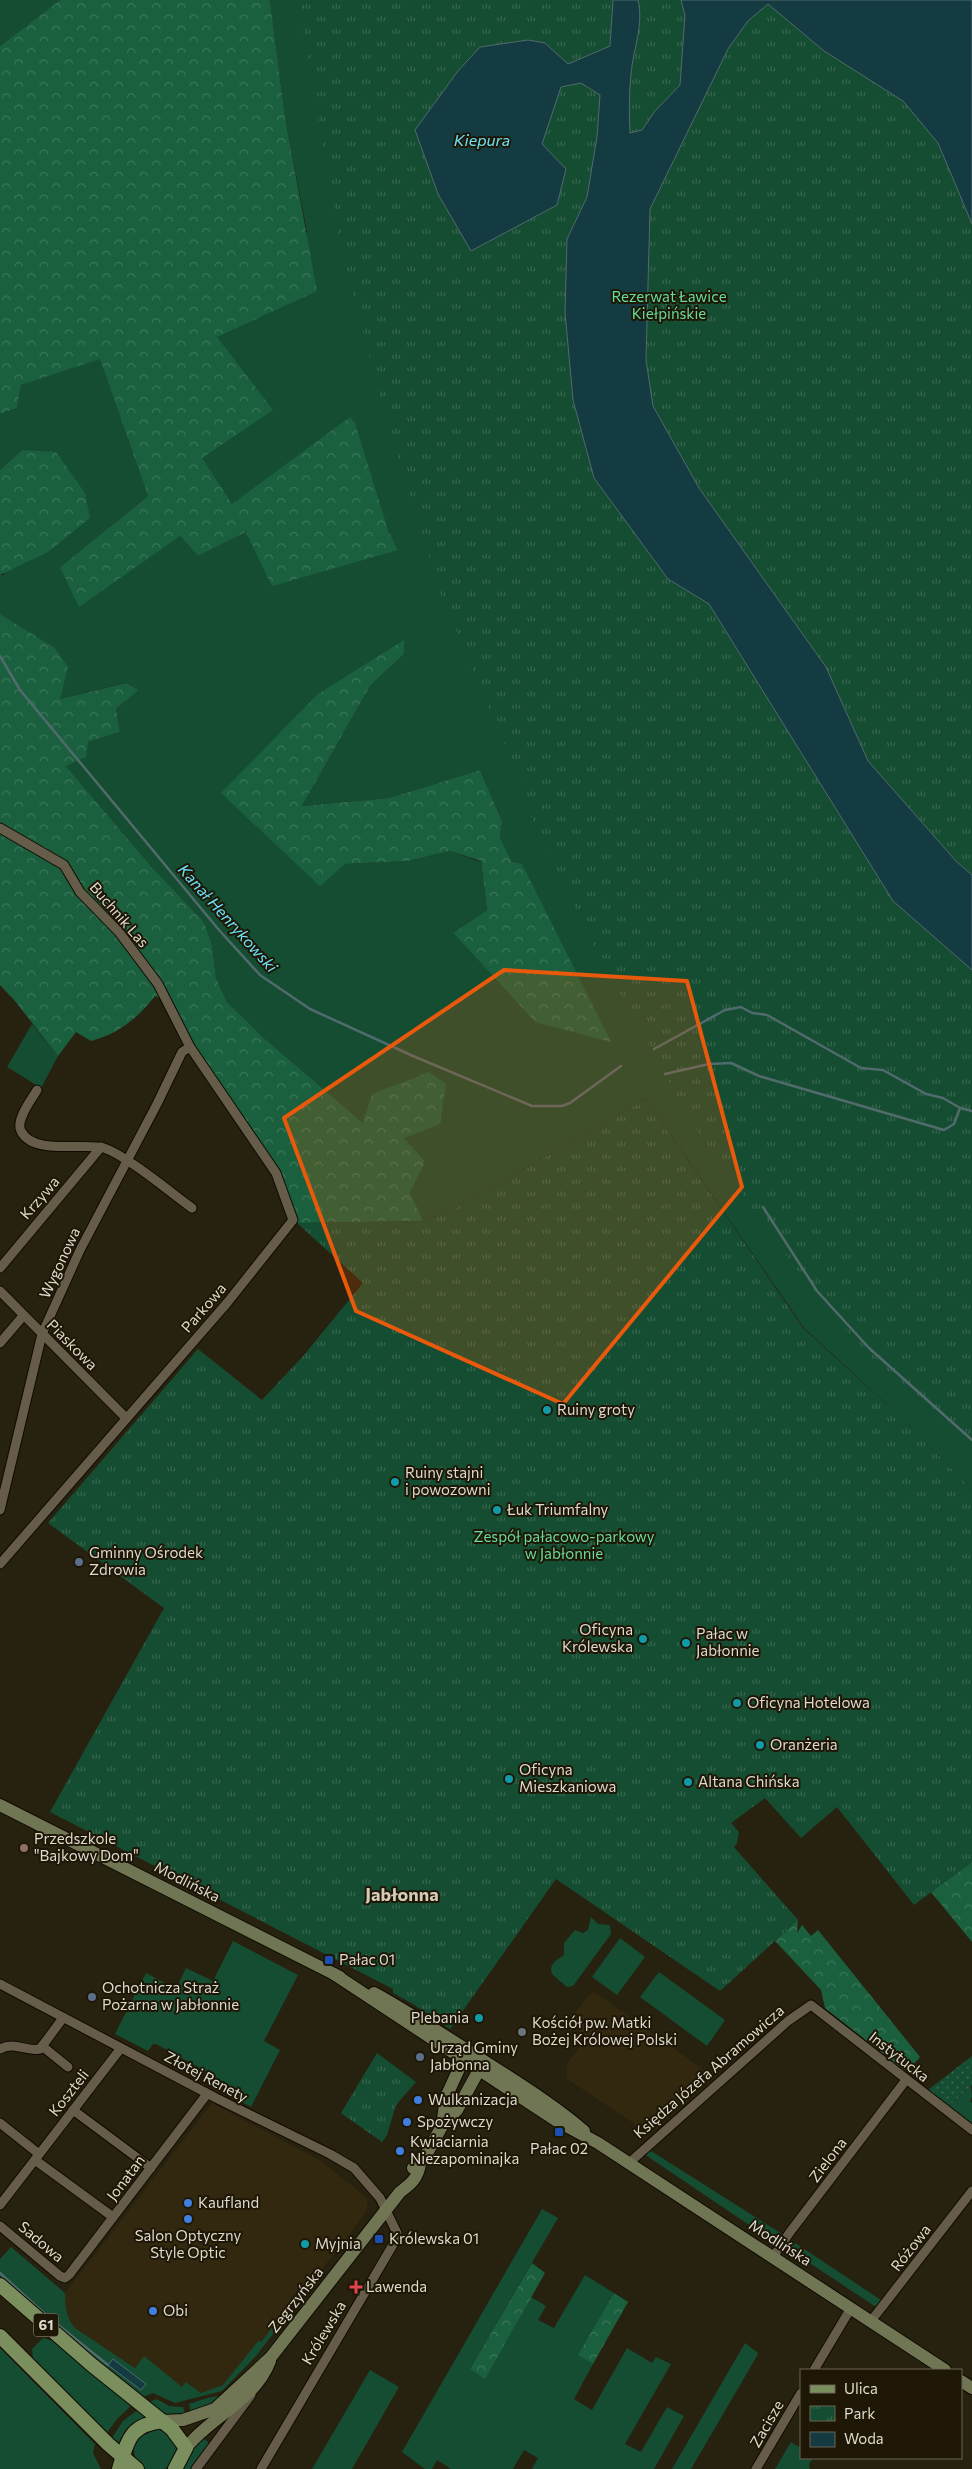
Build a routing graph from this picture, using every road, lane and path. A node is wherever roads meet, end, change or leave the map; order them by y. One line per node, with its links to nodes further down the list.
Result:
1 (0, 828): 2 (street, Buchnik Las)
2 (190, 1047): 5 (street, Wygonowa); 12 (street, Parkowa)
3 (36, 1090): 4 (street)
4 (101, 1147): 5 (street); 7 (street, Krzywa)
5 (127, 1162): 6 (street); 10 (street, Wygonowa)
6 (192, 1208)
7 (0, 1268)
8 (0, 1290): 9 (street, Piaskowa)
9 (23, 1316): 10 (street, Piaskowa); 11 (street)
10 (42, 1334): 12 (street, Piaskowa); 13 (street, Wygonowa)
11 (0, 1343)
12 (126, 1418): 14 (street, Parkowa)
13 (0, 1510)
14 (0, 1564)
15 (0, 1805): 16 (main road, Modlińska)
16 (334, 1974): 23 (main road, Modlińska); 24 (main road, Modlińska)
17 (0, 1984): 19 (street, Złotej Renety)
18 (811, 2005): 26 (street, Instytucka); 33 (street, Księdza Józefa Abramowicza)
19 (64, 2018): 20 (street); 22 (street, Złotej Renety)
20 (42, 2046): 21 (street); 25 (street)
21 (0, 2048)
22 (121, 2048): 27 (street, Złotej Renety); 28 (street, Koszteli)
23 (462, 2060): 24 (main road, Modlińska); 29 (main road, Zegrzyńska)
24 (479, 2064): 29 (main road, Zegrzyńska); 33 (main road, Modlińska)
25 (68, 2067)
26 (906, 2080): 31 (street, Instytucka); 40 (street, Zielona)
27 (207, 2094): 34 (street, Jonatan); 37 (street, Złotej Renety)
28 (73, 2110): 32 (street, Koszteli); 34 (street)
29 (444, 2121): 37 (main road, Zegrzyńska)
30 (0, 2123): 32 (street)
31 (972, 2130)
32 (37, 2157): 36 (street, Koszteli); 38 (street)
33 (629, 2163): 40 (main road, Modlińska)
34 (151, 2168): 38 (street, Jonatan)
35 (972, 2191): 44 (street, Różowa)
36 (0, 2206)
37 (386, 2209): 46 (main road, Zegrzyńska); 57 (street, Królewska)
38 (113, 2217): 41 (street, Jonatan)
39 (0, 2226): 41 (street, Sadowa)
40 (773, 2258): 43 (main road, Modlińska)
41 (65, 2278)
42 (0, 2286): 51 (main road, 61)
43 (850, 2308): 44 (main road, Modlińska); 47 (street)
44 (870, 2321): 48 (main road, Modlińska)
45 (0, 2336): 53 (main road)
46 (271, 2357): 49 (main road, Zegrzyńska); 51 (main road, Zegrzyńska)
47 (815, 2369)
48 (943, 2369)
49 (258, 2382): 52 (main road, Zegrzyńska); 56 (street)
50 (800, 2395): 58 (street, Zacisze)
51 (163, 2421): 52 (main road, 61); 53 (main road)
52 (186, 2448): 55 (main road)
53 (121, 2463): 54 (main road)
54 (137, 2469)
55 (175, 2469)
56 (196, 2469)
57 (260, 2469)
58 (756, 2469)

